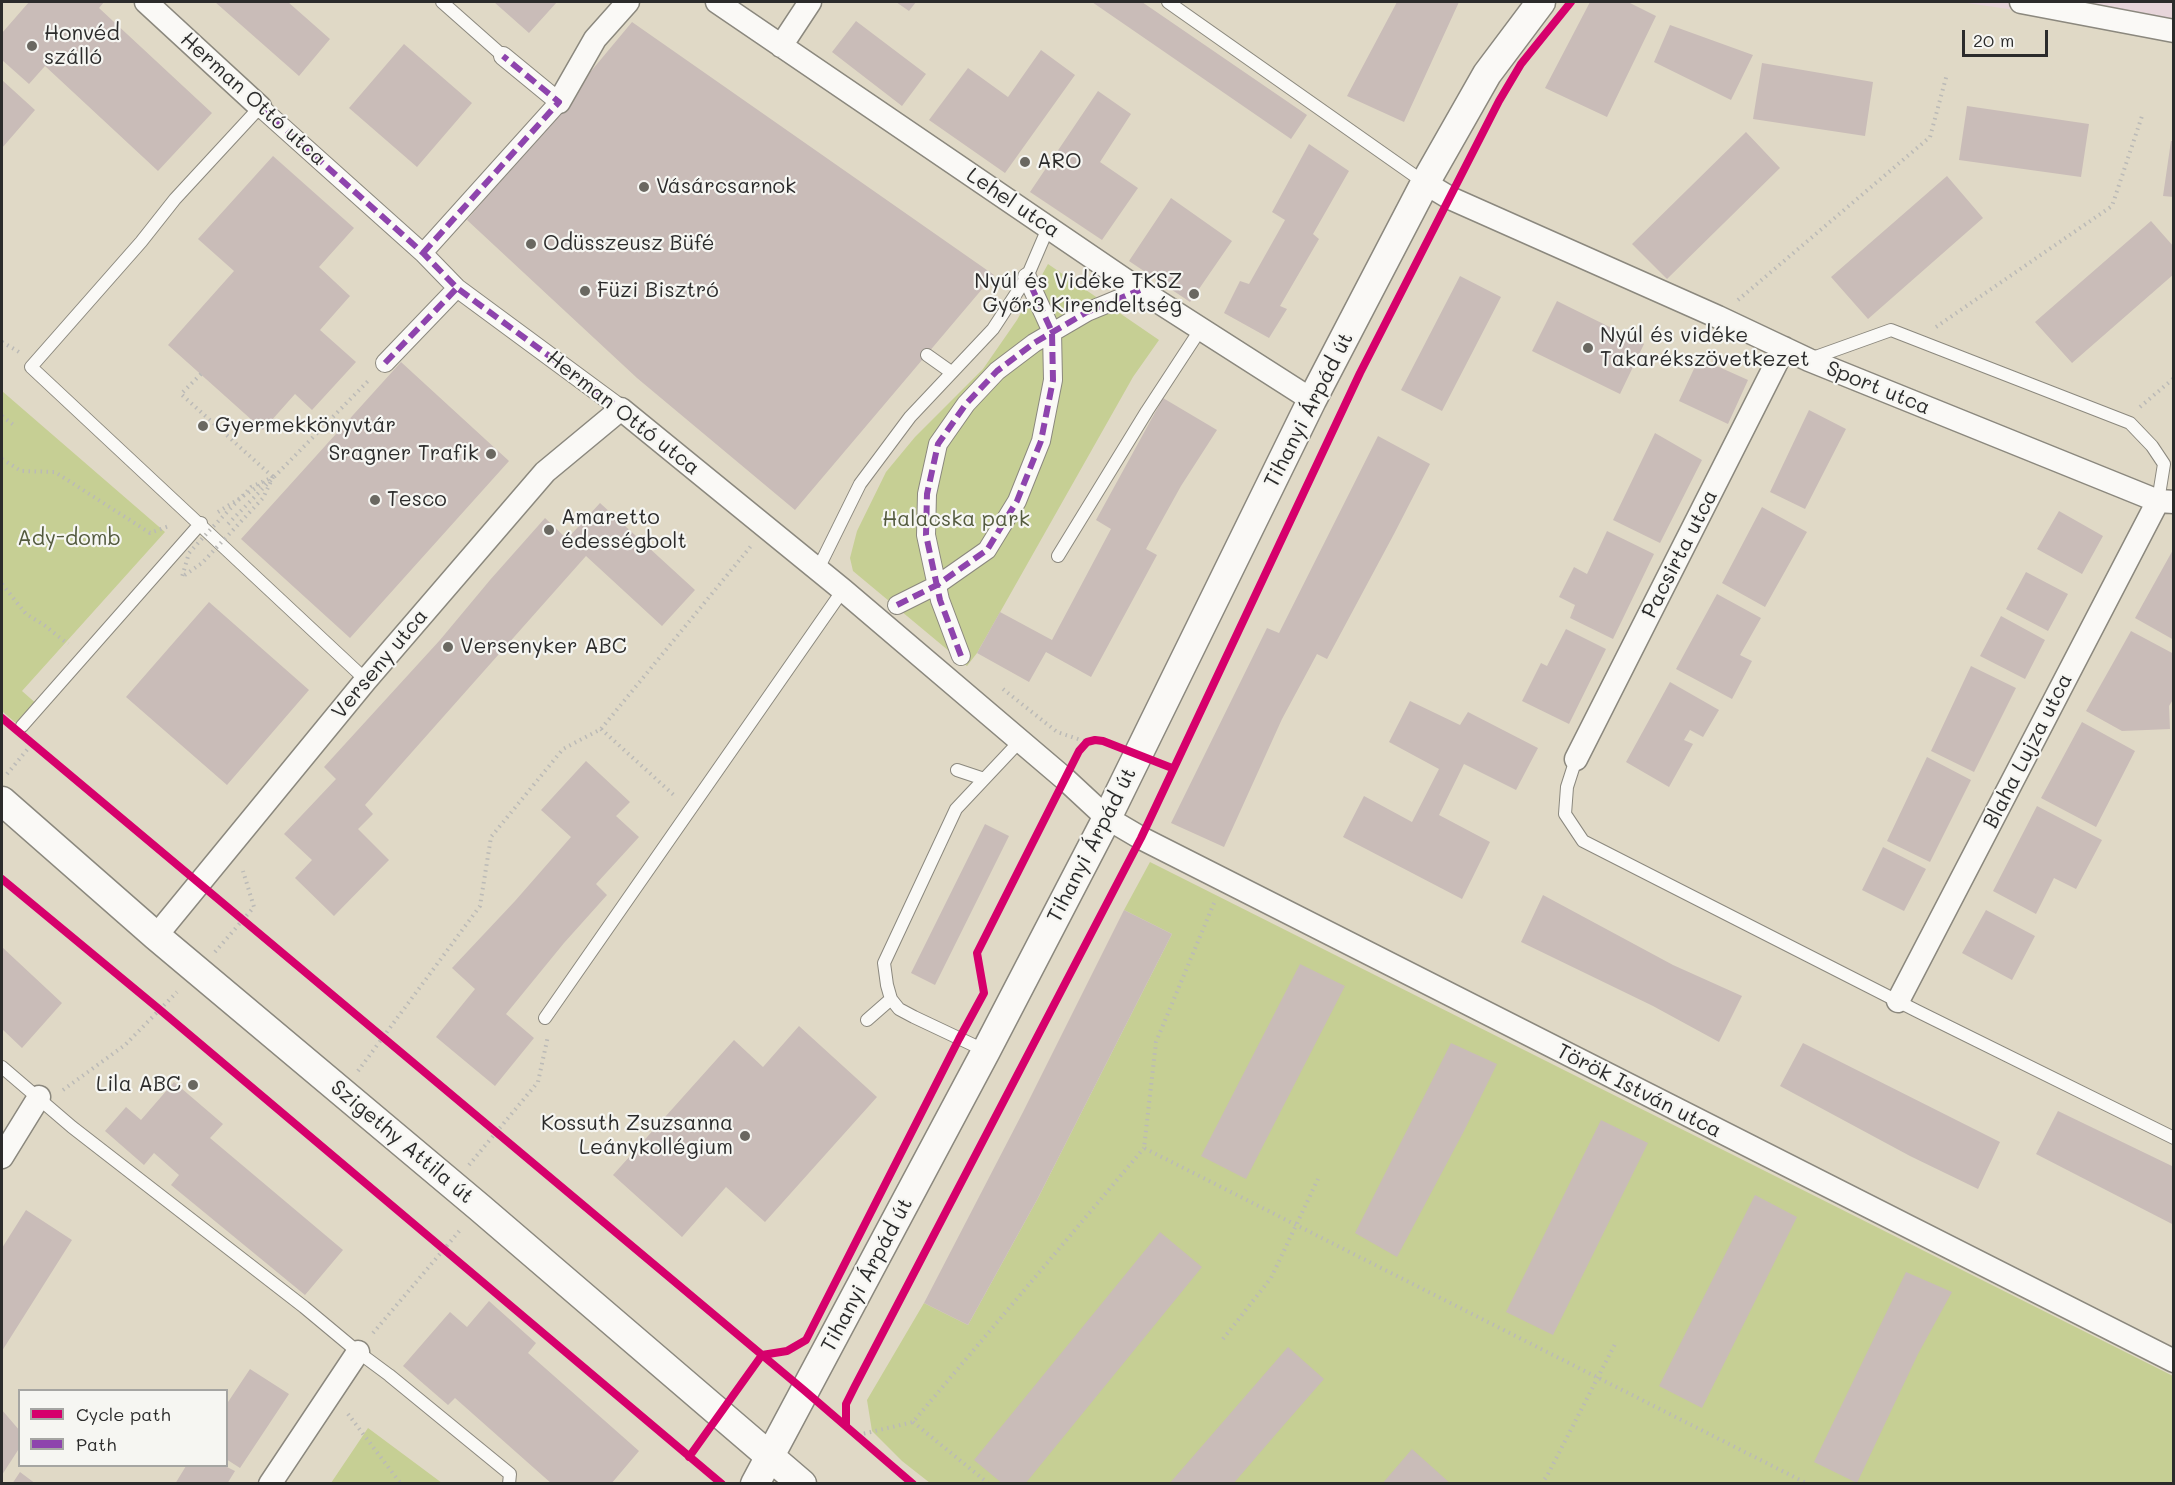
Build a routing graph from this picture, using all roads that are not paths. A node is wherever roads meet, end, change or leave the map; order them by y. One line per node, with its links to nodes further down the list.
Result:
1 (146, 2): 15 (street, Herman Ottó utca)
2 (442, 2): 12 (lane)
3 (628, 2): 14 (street)
4 (717, 2): 11 (street, Lehel utca)
5 (810, 2): 11 (street)
6 (1168, 2): 16 (lane)
7 (1518, 2): 13 (street, Tihanyi Árpád út)
8 (1541, 2): 13 (street, Tihanyi Árpád út)
9 (2022, 2): 10 (street)
10 (2174, 31)
11 (780, 46): 17 (street, Lehel utca)
12 (503, 56): 14 (street)
13 (1487, 74): 16 (street, Tihanyi Árpád út)
14 (559, 102): 18 (street)
15 (260, 107): 18 (street, Herman Ottó utca); 32 (lane)
16 (1425, 183): 24 (street, Sport utca); 29 (street, Tihanyi Árpád út)
17 (1048, 228): 19 (lane); 21 (street, Lehel utca)
18 (423, 253): 20 (street, Herman Ottó utca)
19 (1027, 278): 23 (street); 28 (lane)
20 (457, 288): 27 (street); 30 (street, Herman Ottó utca)
21 (1140, 290): 22 (street, Lehel utca); 23 (street)
22 (1200, 330): 29 (street, Lehel utca); 33 (lane)
23 (1052, 332): 35 (street); 35 (street)
24 (1784, 348): 26 (street, Sport utca); 42 (street, Pacsirta utca)
25 (927, 355): 28 (lane)
26 (1809, 360): 31 (street, Sport utca); 31 (lane)
27 (385, 363)
28 (951, 372): 34 (lane)
29 (1312, 400): 46 (street, Tihanyi Árpád út)
30 (621, 409): 34 (street, Herman Ottó utca); 39 (street, Verseny utca)
31 (2166, 501): 49 (street, Blaha Lujza utca)
32 (197, 520): 39 (lane); 40 (lane)
33 (1058, 556)
34 (818, 569): 36 (street, Herman Ottó utca)
35 (937, 585): 37 (street); 38 (street)
36 (843, 590): 41 (street, Herman Ottó utca); 50 (lane)
37 (897, 605)
38 (962, 656)
39 (366, 680): 47 (street, Verseny utca)
40 (23, 731)
41 (1020, 741): 44 (lane); 46 (street, Herman Ottó utca)
42 (1576, 759): 49 (lane)
43 (957, 770): 44 (lane)
44 (984, 780): 48 (lane)
45 (2, 801): 47 (street, Szigethy Attila út)
46 (1107, 818): 52 (street, Tihanyi Árpád út); 58 (street, Török István utca)
47 (156, 936): 59 (street, Szigethy Attila út)
48 (891, 999): 51 (lane); 52 (lane)
49 (1898, 1001): 55 (lane)
50 (545, 1018)
51 (867, 1020)
52 (986, 1051): 59 (street, Tihanyi Árpád út)
53 (2, 1066): 54 (lane)
54 (39, 1097): 56 (street); 57 (lane)
55 (2174, 1137)
56 (2, 1156)
57 (358, 1352): 60 (street); 61 (lane)
58 (2174, 1361)
59 (771, 1456): 62 (street, Tihanyi Árpád út); 63 (street, Szigethy Attila út)
60 (270, 1484)
61 (509, 1484)
62 (755, 1484)
63 (802, 1484)

